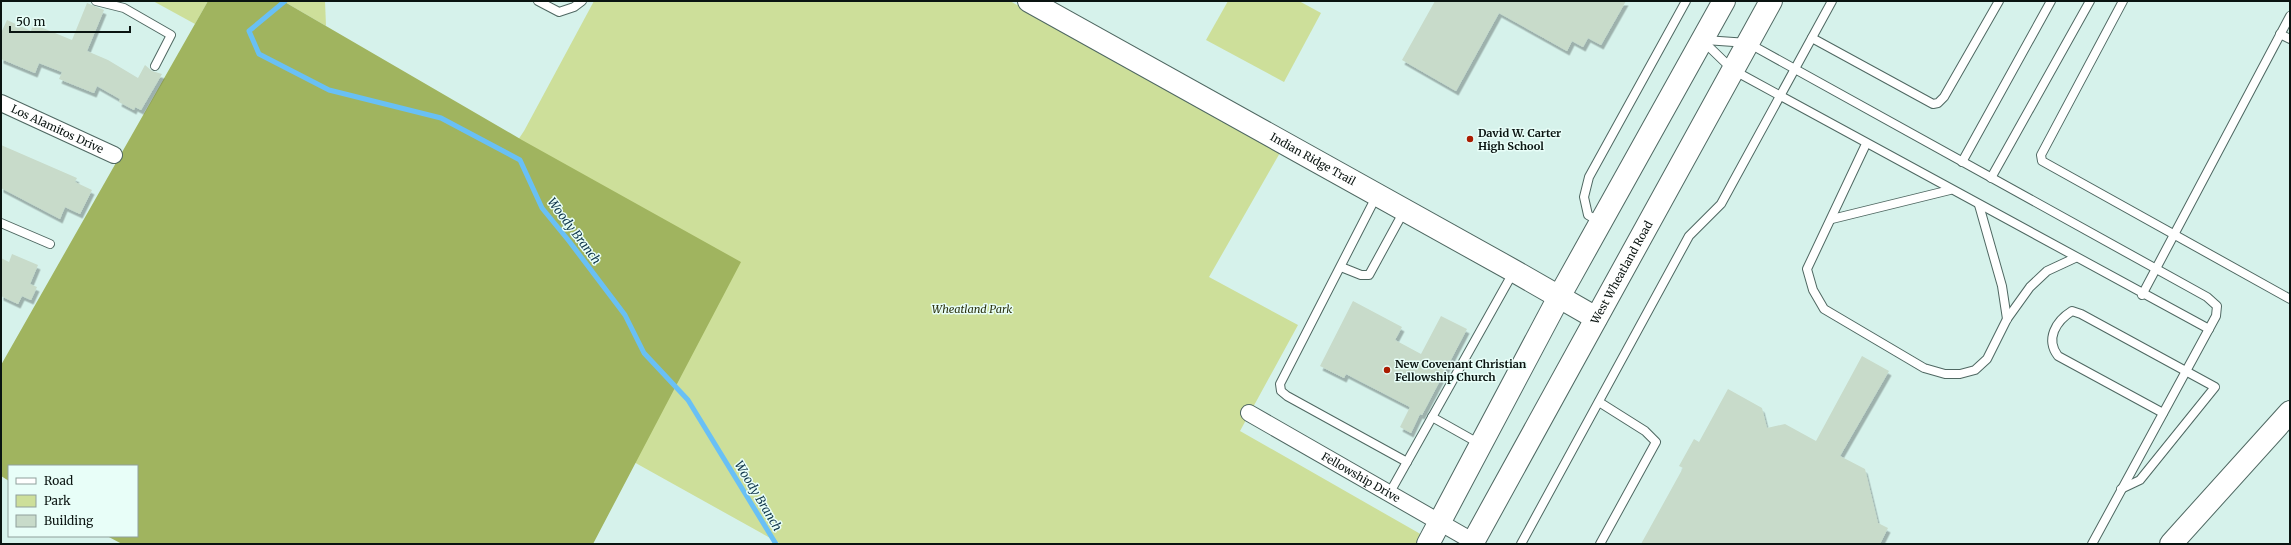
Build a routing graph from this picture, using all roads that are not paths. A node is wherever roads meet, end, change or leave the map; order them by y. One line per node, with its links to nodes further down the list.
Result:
1 (96, 1): 19 (lane)
2 (538, 1): 3 (lane)
3 (582, 1)
4 (1029, 1): 29 (main road, Indian Ridge Trail)
5 (1686, 1): 34 (lane)
6 (1724, 1): 17 (main road)
7 (1771, 1): 18 (main road, West Wheatland Road)
8 (1832, 1): 15 (lane)
9 (1999, 1): 15 (lane)
10 (2051, 1): 26 (lane)
11 (2090, 1): 27 (lane)
12 (2123, 1): 35 (lane)
13 (2290, 16): 14 (lane)
14 (2280, 34): 16 (lane); 35 (lane)
15 (1812, 38): 20 (lane)
16 (2290, 39)
17 (1702, 40): 18 (lane); 21 (lane); 34 (main road)
18 (1748, 43): 20 (lane); 21 (main road, West Wheatland Road)
19 (155, 66)
20 (1796, 69): 22 (lane); 26 (lane)
21 (1733, 70): 22 (lane); 44 (main road, West Wheatland Road)
22 (1781, 96): 24 (lane); 48 (lane)
23 (1, 103): 25 (street, Los Alamitos Drive)
24 (1866, 144): 28 (lane); 32 (lane)
25 (114, 155)
26 (1962, 162): 27 (lane)
27 (1992, 178): 39 (lane)
28 (1950, 190): 30 (lane); 32 (lane)
29 (1378, 194): 31 (main road, Indian Ridge Trail); 38 (lane)
30 (1979, 206): 37 (lane); 45 (lane)
31 (1405, 210): 38 (lane); 40 (main road, Indian Ridge Trail)
32 (1832, 219): 45 (lane)
33 (1, 223): 36 (lane)
34 (1601, 223): 42 (main road)
35 (2174, 236): 39 (lane); 43 (lane)
36 (50, 244)
37 (2075, 258): 41 (lane); 45 (lane)
38 (1340, 267): 54 (lane)
39 (2156, 269): 41 (lane); 46 (lane)
40 (1514, 271): 42 (main road, Indian Ridge Trail); 52 (lane)
41 (2142, 295): 46 (lane)
42 (1559, 297): 44 (main road, Indian Ridge Trail); 53 (main road)
43 (2290, 299)
44 (1596, 318): 58 (main road, West Wheatland Road)
45 (2007, 319)
46 (2209, 329): 47 (lane)
47 (2186, 371): 51 (lane); 51 (lane); 55 (lane)
48 (1599, 402): 60 (lane); 61 (lane)
49 (2290, 412): 63 (main road)
50 (1249, 413): 56 (street, Fellowship Drive)
51 (2163, 413): 55 (lane)
52 (1432, 417): 53 (lane); 54 (lane)
53 (1481, 445): 57 (main road)
54 (1407, 462): 56 (lane)
55 (2122, 489): 62 (lane)
56 (1389, 494): 57 (street, Fellowship Drive)
57 (1439, 523): 58 (street, Fellowship Drive); 59 (main road)
58 (1473, 543)
59 (1428, 544)
60 (1521, 544)
61 (1600, 544)
62 (2092, 544)
63 (2172, 544)

